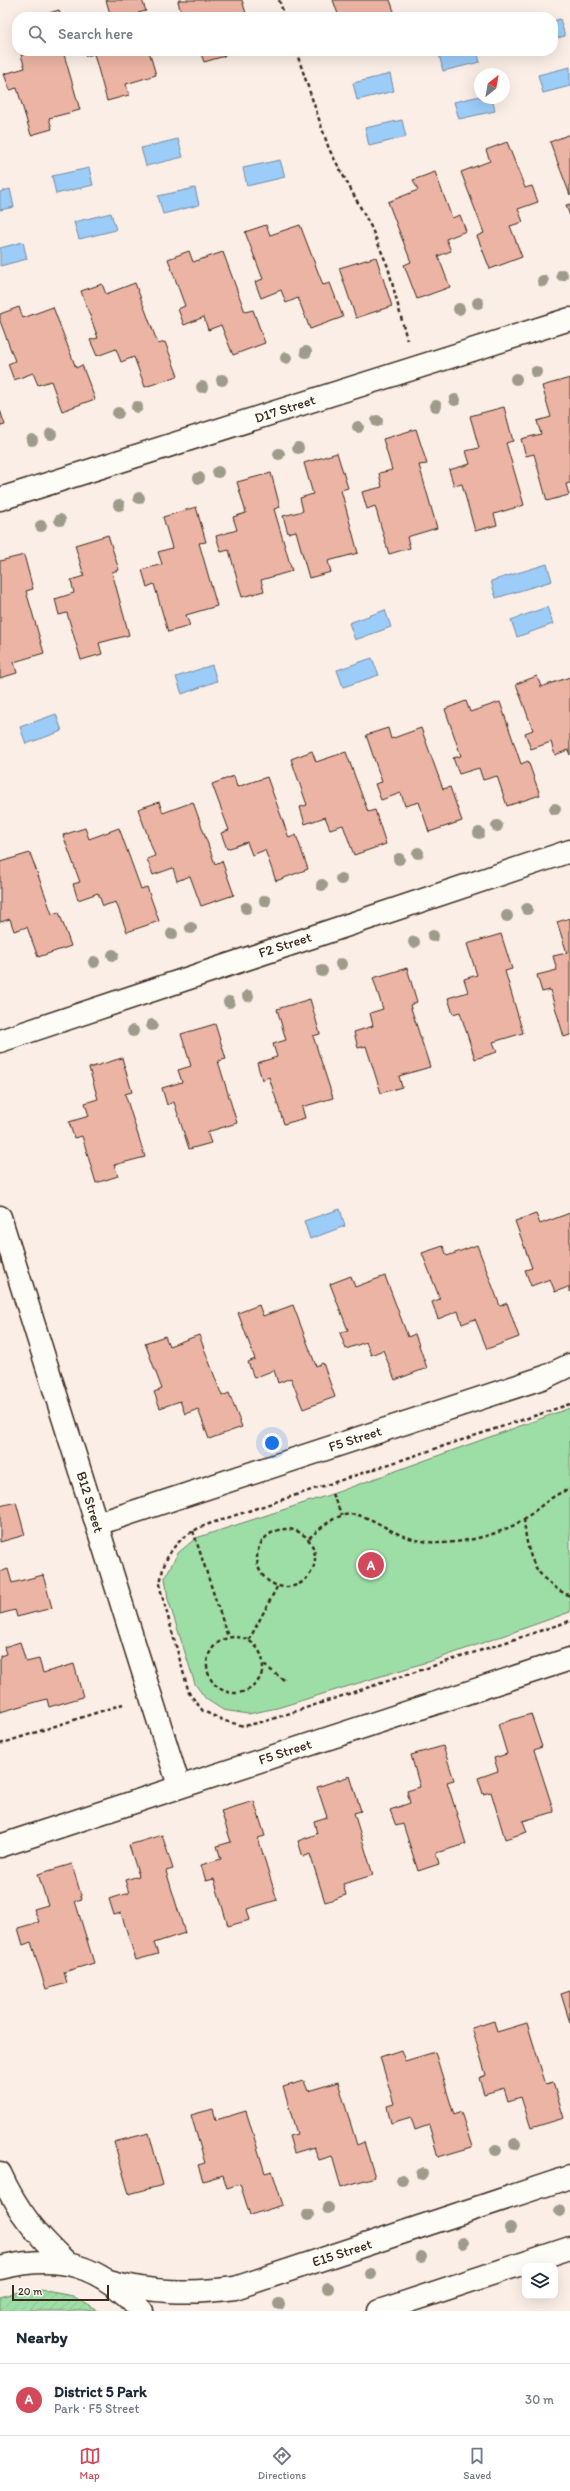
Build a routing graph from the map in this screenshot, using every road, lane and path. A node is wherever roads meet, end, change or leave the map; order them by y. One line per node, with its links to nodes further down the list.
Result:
1 (279, 0): 2 (path)
2 (283, 12)
3 (298, 56): 5 (path)
4 (570, 319): 5 (street, D17 Street)
5 (414, 368): 6 (street, D17 Street)
6 (0, 499)
7 (570, 851): 8 (street, F2 Street)
8 (0, 1041)
9 (0, 1217): 18 (street, B12 Street)
10 (570, 1366): 12 (street, F5 Street)
11 (570, 1374): 12 (street, F5 Street)
12 (545, 1377): 18 (street, F5 Street)
13 (570, 1404): 19 (path)
14 (570, 1489): 17 (path)
15 (332, 1494): 16 (path)
16 (342, 1515): 17 (path); 20 (path)
17 (524, 1519): 22 (path)
18 (97, 1524): 29 (street, B12 Street)
19 (193, 1531): 23 (path); 24 (path)
20 (309, 1538): 21 (path); 21 (path)
21 (277, 1586): 25 (path)
22 (570, 1596)
23 (570, 1622)
24 (228, 1637): 25 (path); 27 (path)
25 (249, 1640): 27 (path)
26 (570, 1659): 31 (street, F5 Street)
27 (264, 1665): 28 (path)
28 (284, 1680)
29 (150, 1695): 30 (path); 31 (street, B12 Street)
30 (0, 1744)
31 (179, 1786): 32 (street, F5 Street)
32 (0, 1846)
33 (0, 2173): 36 (street)
34 (570, 2177): 38 (street, E15 Street)
35 (570, 2248): 40 (street)
36 (67, 2263): 37 (street); 38 (street)
37 (0, 2268)
38 (109, 2281): 39 (street)
39 (142, 2311)
40 (379, 2311)

